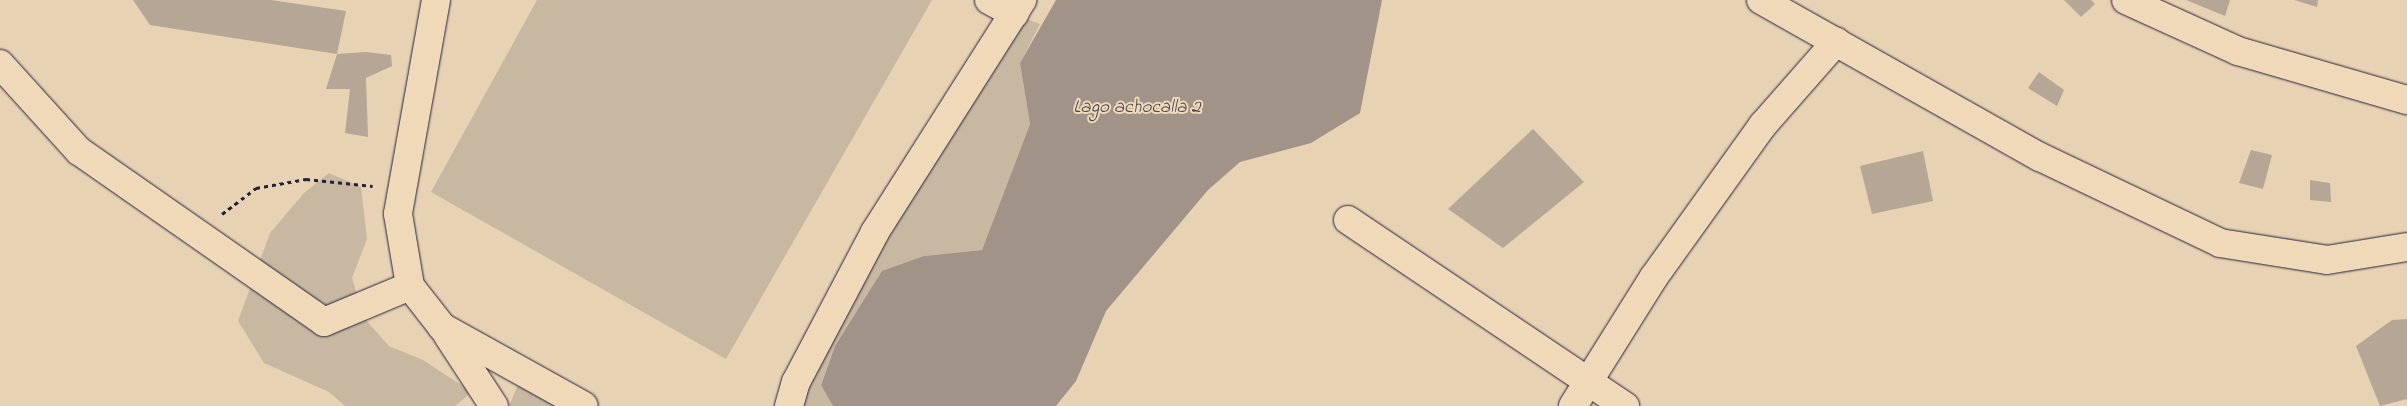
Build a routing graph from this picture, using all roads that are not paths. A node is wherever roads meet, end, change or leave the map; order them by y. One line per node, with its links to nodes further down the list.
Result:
1 (436, 0): 11 (street)
2 (989, 0): 5 (street)
3 (1761, 0): 6 (street)
4 (2126, 0): 8 (street)
5 (1018, 7): 16 (street)
6 (1836, 42): 10 (street); 13 (street)
7 (0, 64): 11 (street)
8 (2407, 100)
9 (1348, 220): 13 (street)
10 (2407, 246)
11 (410, 286): 12 (street)
12 (442, 327): 14 (street); 15 (street)
13 (1590, 381): 17 (street); 18 (street)
14 (494, 406)
15 (584, 406)
16 (789, 406)
17 (1573, 406)
18 (1625, 406)

